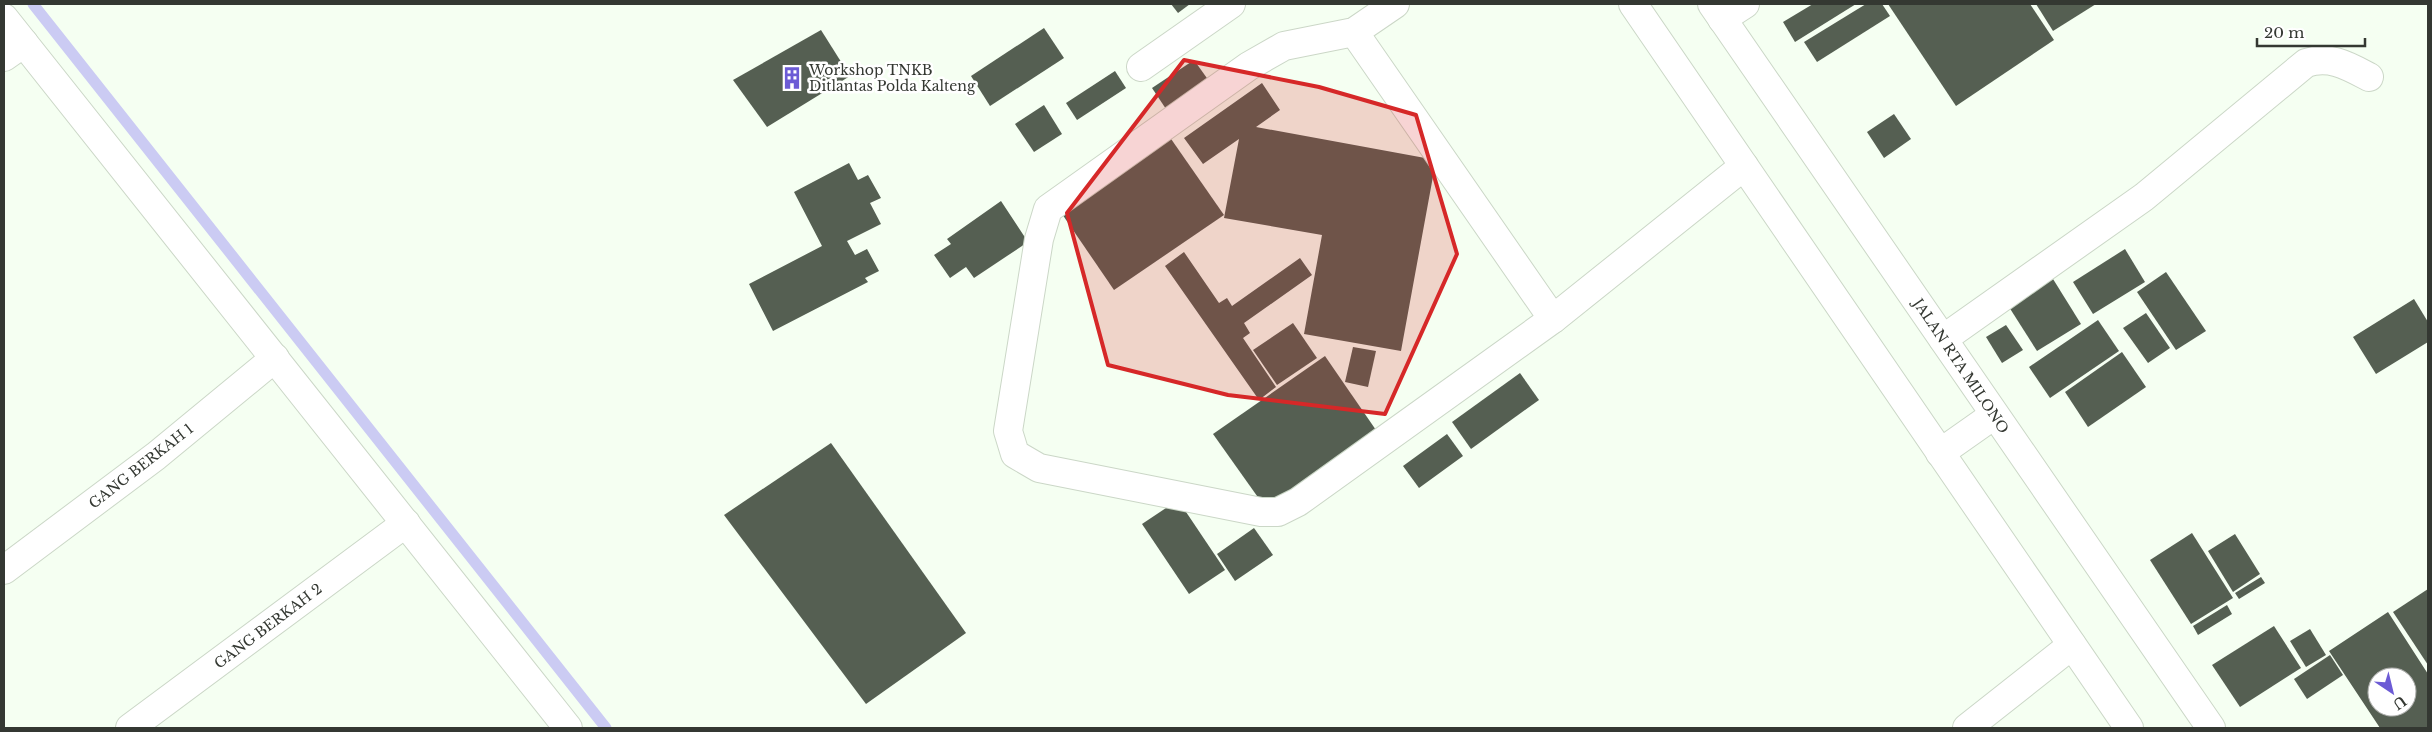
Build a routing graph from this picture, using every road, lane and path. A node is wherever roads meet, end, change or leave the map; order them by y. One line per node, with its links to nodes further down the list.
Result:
1 (1231, 4): 9 (main road)
2 (1395, 4): 7 (main road)
3 (1633, 4): 11 (main road)
4 (1745, 4): 5 (main road)
5 (1717, 11): 13 (main road, JALAN RTA MILONO)
6 (4, 18): 8 (main road)
7 (1354, 32): 12 (main road); 12 (main road)
8 (14, 50): 14 (main road)
9 (1141, 67)
10 (2369, 78): 13 (main road)
11 (1744, 166): 12 (main road); 16 (main road)
12 (1552, 319)
13 (1943, 339): 15 (main road, JALAN RTA MILONO)
14 (275, 358): 17 (main road); 18 (main road, GANG BERKAH 1)
15 (1994, 415): 16 (main road); 24 (main road, JALAN RTA MILONO)
16 (1940, 453): 19 (main road)
17 (406, 523): 20 (main road, GANG BERKAH 2); 21 (main road)
18 (4, 570)
19 (2072, 645): 22 (main road); 23 (main road)
20 (130, 728)
21 (568, 728)
22 (1967, 728)
23 (2129, 728)
24 (2210, 728)

